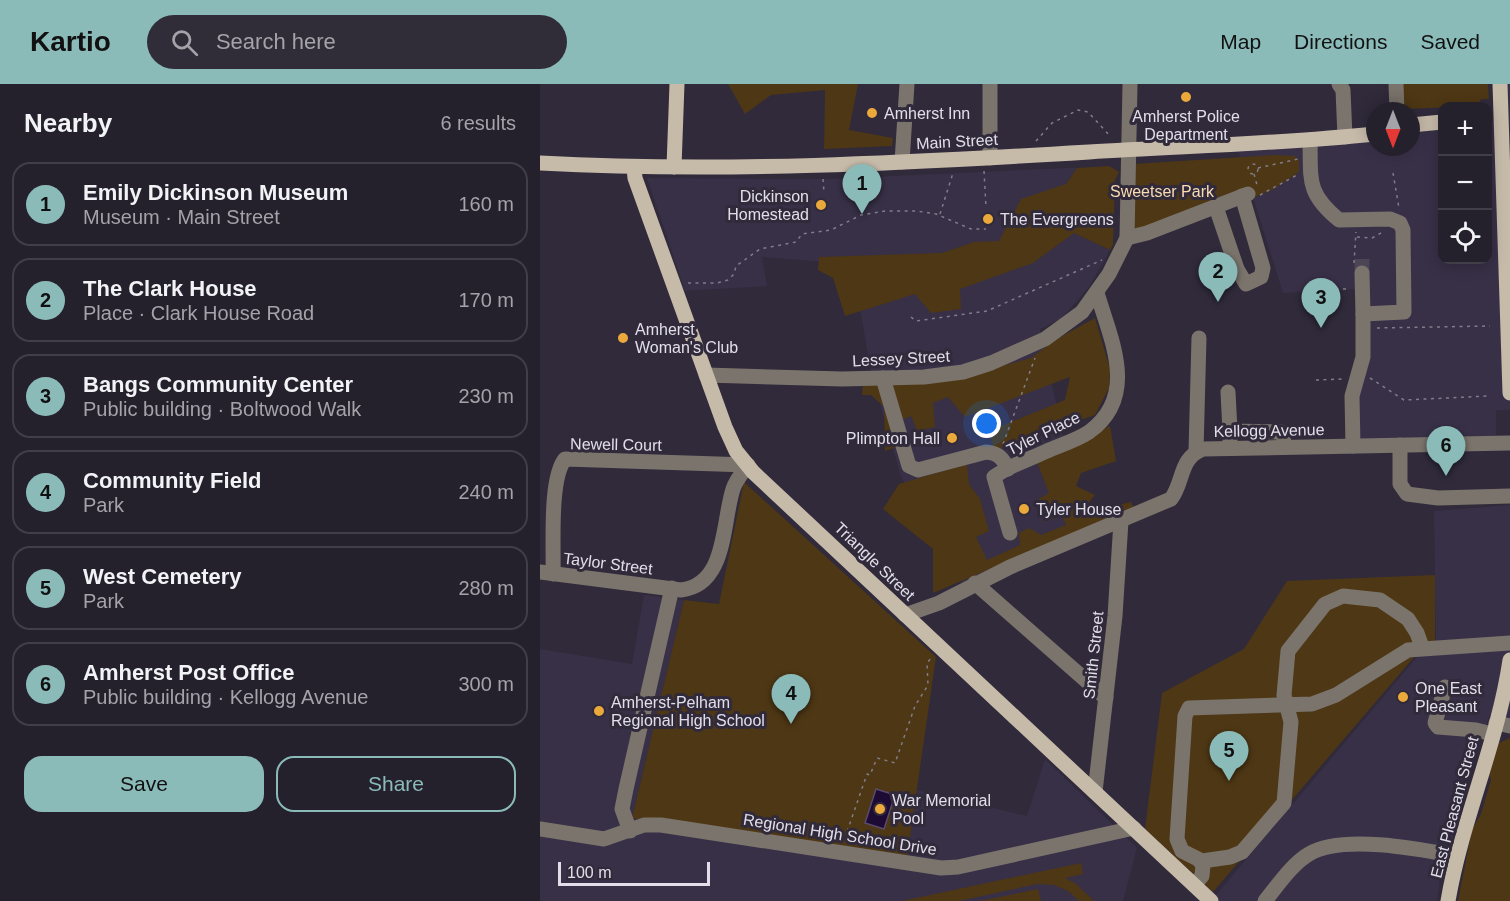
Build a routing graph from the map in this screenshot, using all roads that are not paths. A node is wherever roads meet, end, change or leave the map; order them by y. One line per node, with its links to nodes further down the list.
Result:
1 (677, 84): 20 (main road)
2 (907, 84): 17 (street)
3 (990, 84): 19 (street)
4 (1130, 84): 15 (street)
5 (1339, 84): 13 (street)
6 (1395, 84): 8 (street)
7 (1500, 84): 9 (main road)
8 (1396, 102)
9 (1494, 121): 16 (main road)
10 (1438, 122): 11 (main road)
11 (1420, 124)
12 (1366, 135): 13 (main road, Main Street)
13 (1345, 137): 14 (main road, Main Street)
14 (1310, 140): 15 (main road, Main Street); 26 (street)
15 (1129, 150): 19 (main road, Main Street); 23 (street)
16 (1506, 151): 28 (main road)
17 (902, 162): 19 (main road, Main Street); 20 (main road, Main Street)
18 (540, 163): 21 (main road, Main Street)
19 (987, 164)
20 (674, 167): 21 (main road, Main Street)
21 (634, 168): 29 (main road, Triangle Street)
22 (1216, 207): 22 (street); 23 (street)
23 (1127, 238): 25 (street, Lessey Street)
24 (1358, 271): 26 (street)
25 (1097, 293): 30 (street, Lessey Street); 41 (street, Tyler Place)
26 (1363, 321): 36 (street)
27 (1199, 338): 39 (street)
28 (1510, 358): 32 (main road)
29 (706, 375): 30 (street, Lessey Street); 40 (main road, Triangle Street)
30 (883, 378): 41 (street)
31 (1228, 392): 33 (street)
32 (1510, 393)
33 (1230, 431): 37 (street); 38 (street)
34 (1510, 443): 35 (street, Kellogg Avenue)
35 (1400, 445): 36 (street, Kellogg Avenue); 42 (street)
36 (1353, 446): 37 (street, Kellogg Avenue)
37 (1285, 447): 38 (street, Kellogg Avenue)
38 (1230, 448): 39 (street, Kellogg Avenue)
39 (1196, 452): 43 (street, Kellogg Avenue)
40 (748, 465): 45 (street, Newell Court); 47 (street, Taylor Street); 48 (main road, Triangle Street)
41 (1002, 472): 44 (street, Tyler Place)
42 (1510, 496)
43 (1120, 521): 46 (street, Kellogg Avenue); 53 (street, Smith Street)
44 (1010, 533)
45 (547, 573): 47 (street, Taylor Street)
46 (975, 583): 48 (street, Kellogg Avenue); 53 (street)
47 (672, 588): 59 (street)
48 (905, 615): 56 (main road, Triangle Street)
49 (1510, 643): 50 (street)
50 (1422, 647): 54 (street); 54 (street)
51 (1510, 660): 55 (main road, East Pleasant Street)
52 (1445, 687): 55 (street)
53 (1106, 698): 56 (street, Smith Street)
54 (1288, 706): 61 (street); 61 (street)
55 (1499, 728): 60 (main road, East Pleasant Street)
56 (1095, 792): 57 (main road, Triangle Street)
57 (1134, 828): 59 (street, Regional High School Drive); 62 (main road, Triangle Street)
58 (540, 829): 59 (street, Regional High School Drive)
59 (630, 831)
60 (1456, 856): 64 (street); 65 (main road, East Pleasant Street)
61 (1202, 861): 62 (street)
62 (1194, 885): 63 (main road, Triangle Street)
63 (1211, 901)
64 (1265, 901)
65 (1448, 901)

